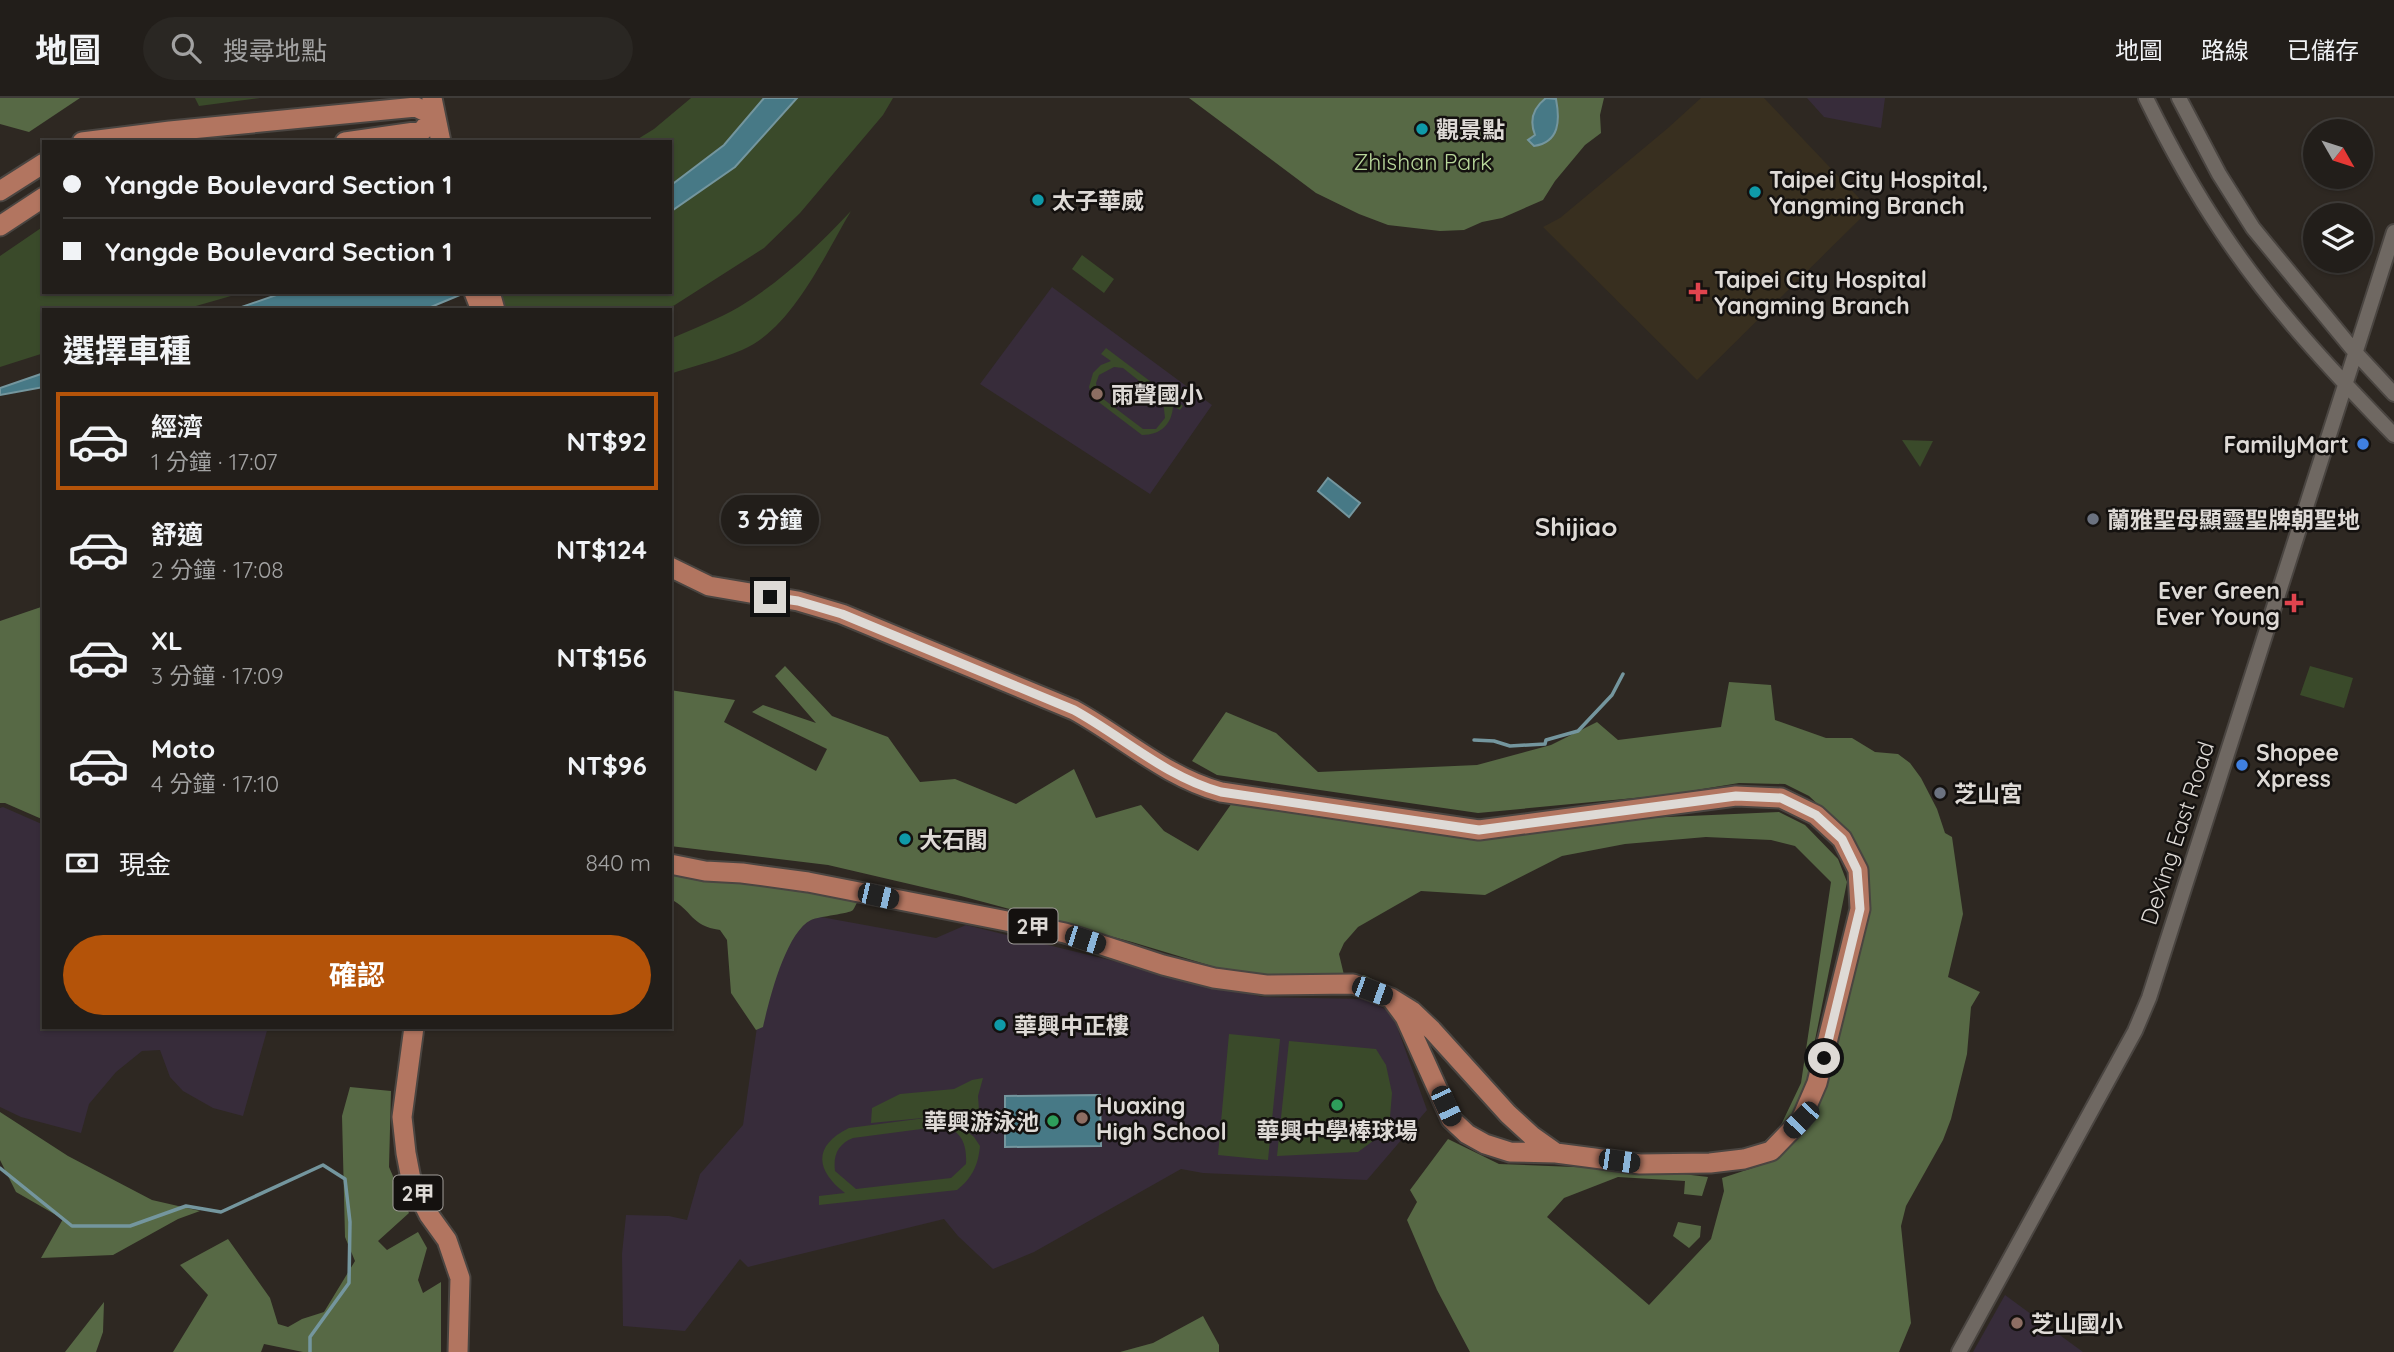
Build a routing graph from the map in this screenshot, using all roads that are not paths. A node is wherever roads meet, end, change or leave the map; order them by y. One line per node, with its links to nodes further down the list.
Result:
1 (351, 98): 5 (main road)
2 (2146, 98): 15 (street)
3 (2179, 98): 14 (street)
4 (424, 115): 5 (main road); 7 (main road); 8 (main road)
5 (311, 117): 6 (main road)
6 (100, 140)
7 (351, 140)
8 (440, 140)
9 (42, 164): 10 (main road)
10 (0, 191)
11 (42, 198): 12 (main road)
12 (0, 226)
13 (2394, 232): 14 (street)
14 (2355, 352): 15 (street); 16 (street)
15 (2346, 385): 17 (street); 24 (street, DeXing East Road)
16 (2394, 394)
17 (2394, 435)
18 (672, 568): 22 (main road)
19 (672, 864): 20 (main road, 2甲)
20 (1391, 998): 22 (main road, 2甲); 22 (main road)
21 (414, 1029): 23 (main road, 2甲)
22 (1556, 1153)
23 (458, 1352)
24 (1959, 1352)

